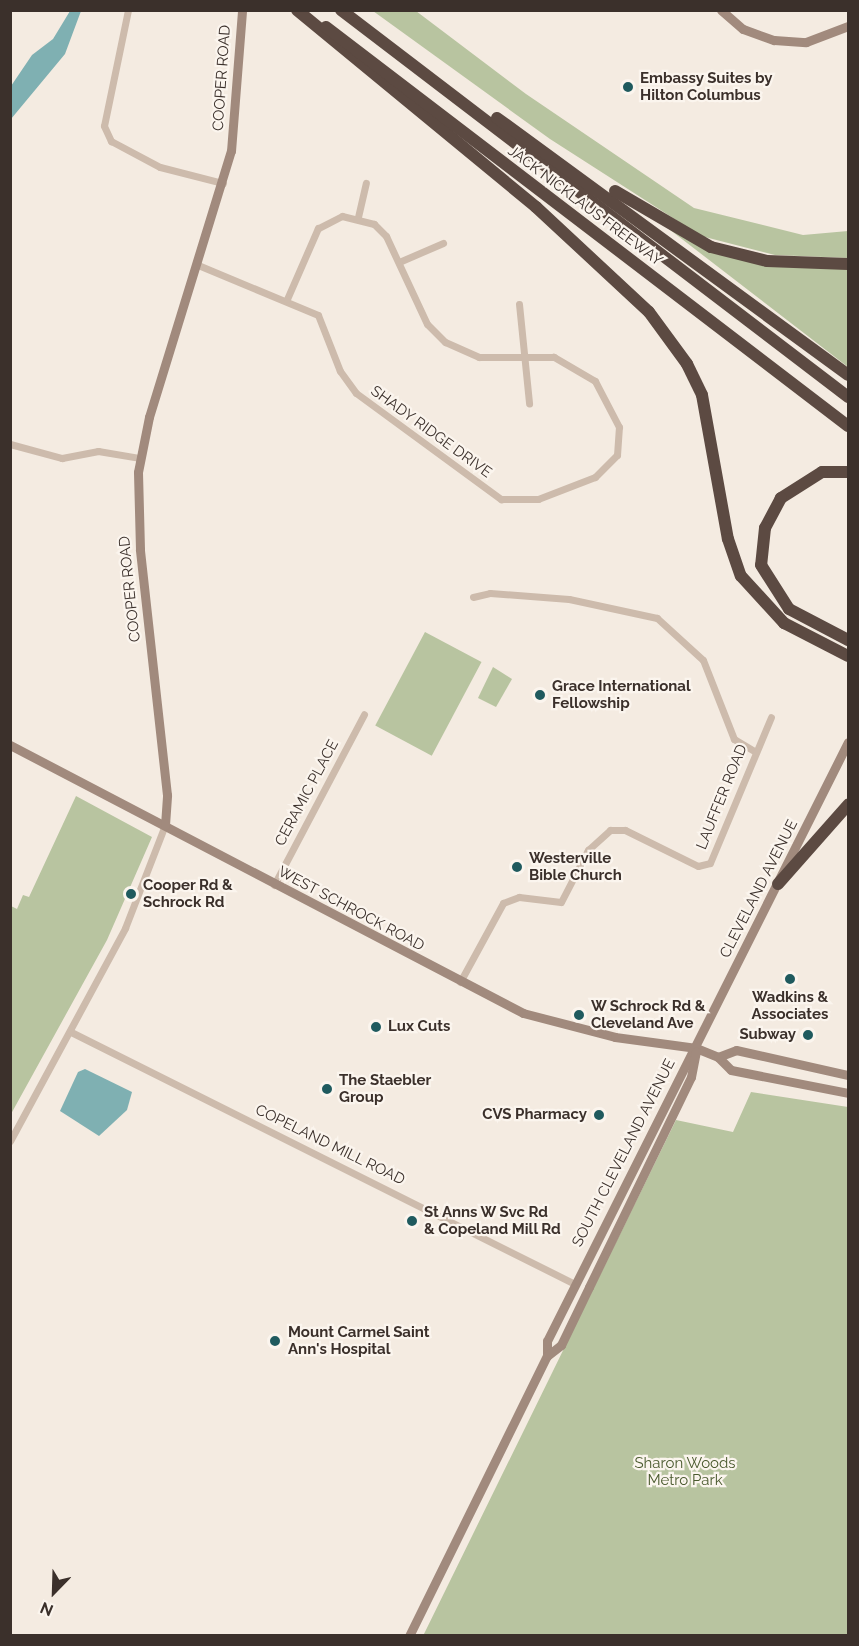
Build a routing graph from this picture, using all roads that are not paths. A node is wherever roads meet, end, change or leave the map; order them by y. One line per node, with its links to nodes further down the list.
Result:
1 (128, 10): 10 (street)
2 (242, 10): 10 (main road, COOPER ROAD)
3 (297, 10): 29 (highway)
4 (304, 10): 23 (highway, JACK NICKLAUS FREEWAY)
5 (341, 10): 8 (highway, JACK NICKLAUS FREEWAY)
6 (721, 10): 7 (main road)
7 (849, 26)
8 (396, 52): 9 (highway); 21 (highway, JACK NICKLAUS FREEWAY)
9 (559, 159): 15 (highway); 20 (highway)
10 (223, 183): 16 (main road, COOPER ROAD)
11 (366, 183): 12 (street)
12 (358, 217): 14 (street); 17 (street)
13 (443, 243): 14 (street)
14 (399, 262): 19 (street)
15 (849, 264)
16 (198, 265): 17 (street, SHADY RIDGE DRIVE); 25 (main road, COOPER ROAD)
17 (287, 299): 19 (street, SHADY RIDGE DRIVE)
18 (519, 304): 19 (street)
19 (525, 356): 22 (street)
20 (849, 375)
21 (849, 397)
22 (529, 403)
23 (849, 426)
24 (10, 444): 25 (street)
25 (140, 458): 36 (main road, COOPER ROAD)
26 (849, 472): 28 (highway)
27 (473, 597): 34 (street)
28 (849, 640)
29 (849, 656)
30 (364, 714): 38 (street, CERAMIC PLACE)
31 (771, 717): 34 (street, LAUFFER ROAD)
32 (849, 742): 37 (main road, CLEVELAND AVENUE)
33 (10, 745): 36 (main road, WEST SCHROCK ROAD)
34 (754, 751): 39 (street, LAUFFER ROAD)
35 (849, 806): 37 (highway)
36 (165, 825): 38 (main road, WEST SCHROCK ROAD); 40 (street, COOPER ROAD)
37 (778, 884): 41 (main road, CLEVELAND AVENUE)
38 (274, 885): 39 (main road, WEST SCHROCK ROAD)
39 (460, 982): 41 (main road, WEST SCHROCK ROAD)
40 (71, 1032): 45 (street, COOPER ROAD); 46 (street, COPELAND MILL ROAD)
41 (696, 1048): 42 (main road, WEST SCHROCK ROAD); 46 (main road, SOUTH CLEVELAND AVENUE); 47 (main road, SOUTH CLEVELAND AVENUE)
42 (718, 1057): 43 (main road); 44 (main road, WEST SCHROCK ROAD)
43 (849, 1075)
44 (849, 1093)
45 (10, 1141)
46 (575, 1284): 47 (main road, SOUTH CLEVELAND AVENUE)
47 (547, 1356): 48 (main road, SOUTH CLEVELAND AVENUE)
48 (410, 1635)

